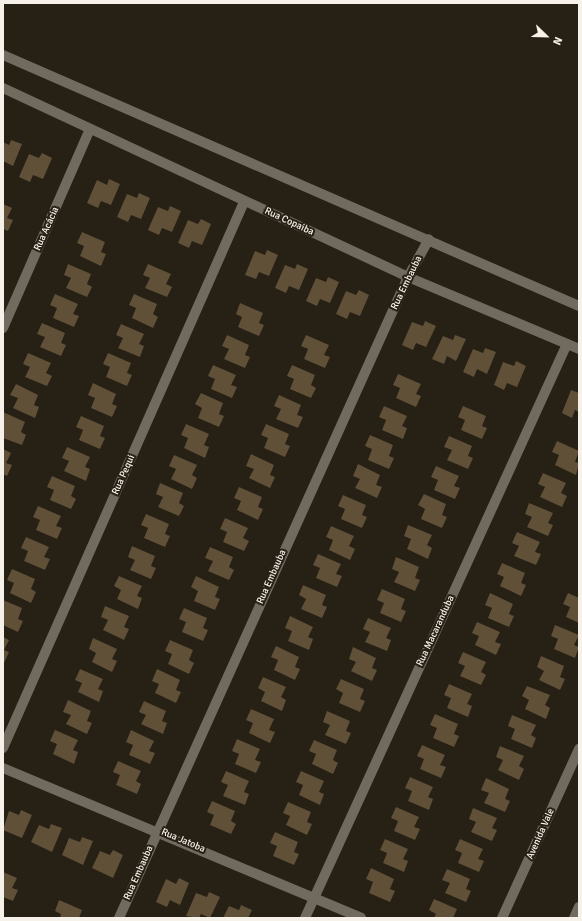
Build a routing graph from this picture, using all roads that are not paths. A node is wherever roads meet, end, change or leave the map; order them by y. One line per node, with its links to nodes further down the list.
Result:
1 (3, 55): 5 (street)
2 (3, 88): 3 (street, Rua Copaiba)
3 (90, 129): 4 (street, Rua Copaiba); 8 (street, Rua Acácia)
4 (244, 202): 6 (street, Rua Copaiba); 11 (street, Rua Pequi)
5 (429, 239): 6 (street, Rua Embauba); 7 (street)
6 (408, 277): 9 (street, Rua Copaiba); 14 (street, Rua Embauba)
7 (579, 306)
8 (3, 328)
9 (567, 344): 10 (street, Rua Copaiba); 15 (street, Rua Macaranduba)
10 (579, 349)
11 (3, 748)
12 (579, 749): 20 (street, Avenida Vale)
13 (3, 768): 14 (street, Rua Jatoba)
14 (158, 830): 15 (street, Rua Jatoba); 17 (street, Rua Embauba)
15 (314, 898): 18 (street, Rua Macaranduba); 19 (street, Rua Jatoba)
16 (579, 907): 21 (street)
17 (119, 918)
18 (305, 918)
19 (361, 918)
20 (502, 918)
21 (574, 918)

